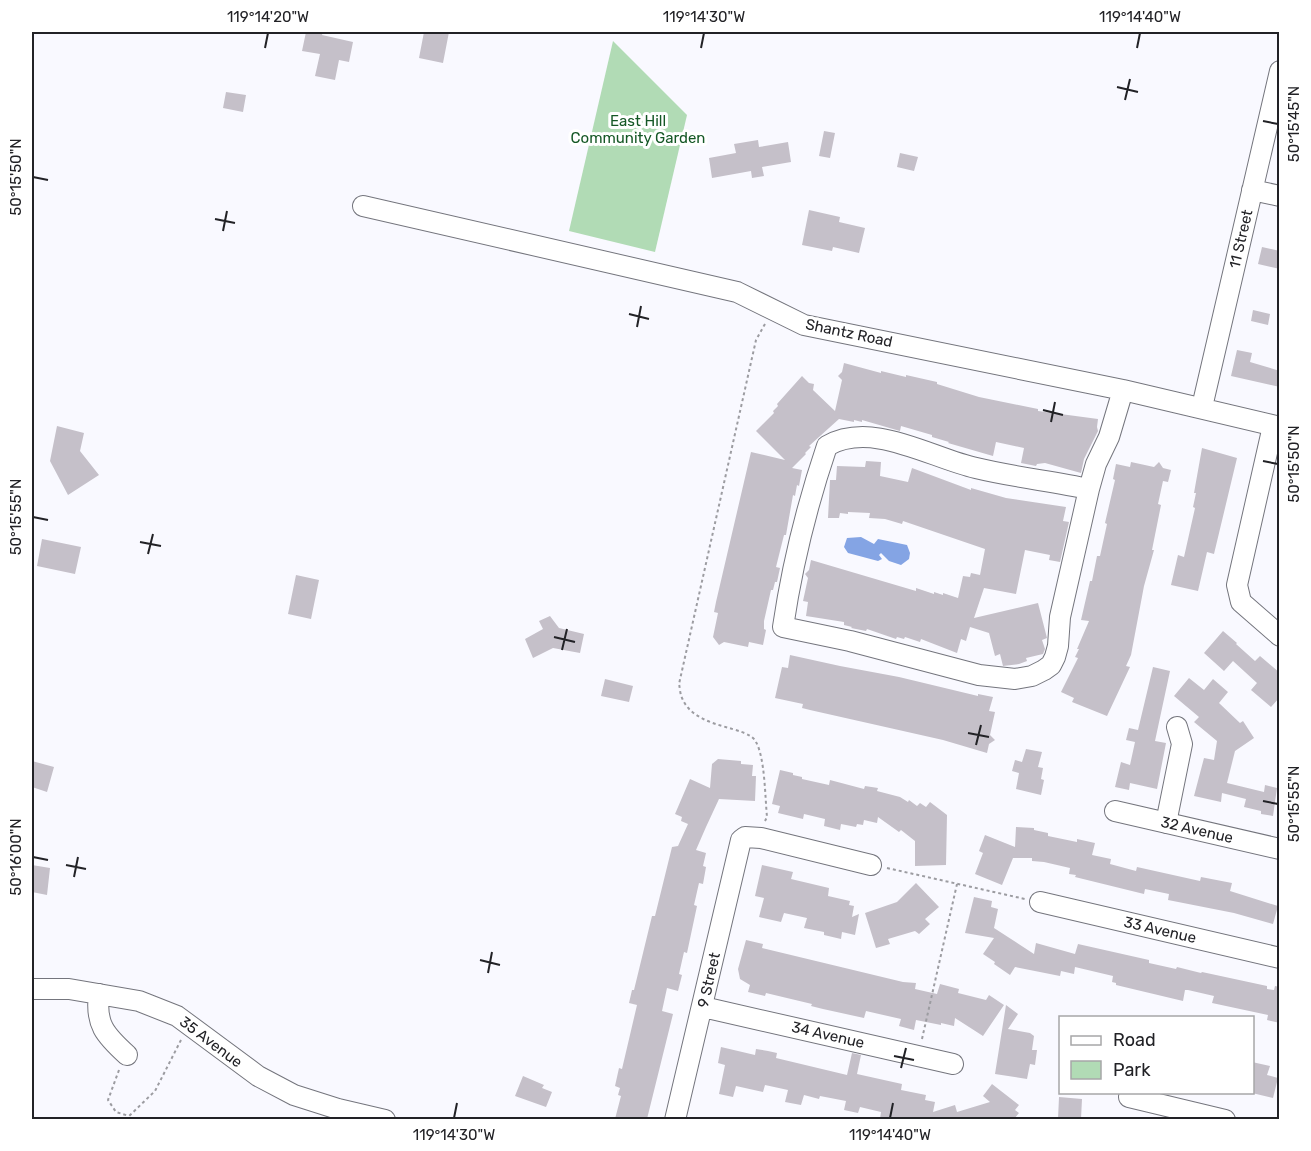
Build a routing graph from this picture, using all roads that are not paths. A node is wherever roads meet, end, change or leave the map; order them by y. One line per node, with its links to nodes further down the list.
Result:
1 (1279, 78): 2 (street, 11 Street)
2 (1252, 190): 3 (street); 6 (street, 11 Street)
3 (1280, 196)
4 (363, 206): 5 (street, Shantz Road)
5 (1123, 390): 6 (street, Shantz Road); 8 (street)
6 (1202, 407): 7 (street, Shantz Road)
7 (1276, 426): 9 (street)
8 (1089, 489): 8 (street)
9 (1280, 636)
10 (1177, 727): 12 (street)
11 (1115, 812): 12 (street, 32 Avenue)
12 (1166, 823): 13 (street, 32 Avenue)
13 (1280, 849)
14 (871, 865): 19 (street, 9 Street)
15 (1040, 902): 16 (street, 33 Avenue)
16 (1280, 958)
17 (32, 989): 18 (street, 35 Avenue)
18 (99, 994): 20 (street); 23 (street, 35 Avenue)
19 (703, 1007): 21 (street, 34 Avenue); 24 (street, 9 Street)
20 (127, 1054)
21 (953, 1064)
22 (1129, 1097): 25 (street)
23 (385, 1119)
24 (675, 1119)
25 (1225, 1119)

